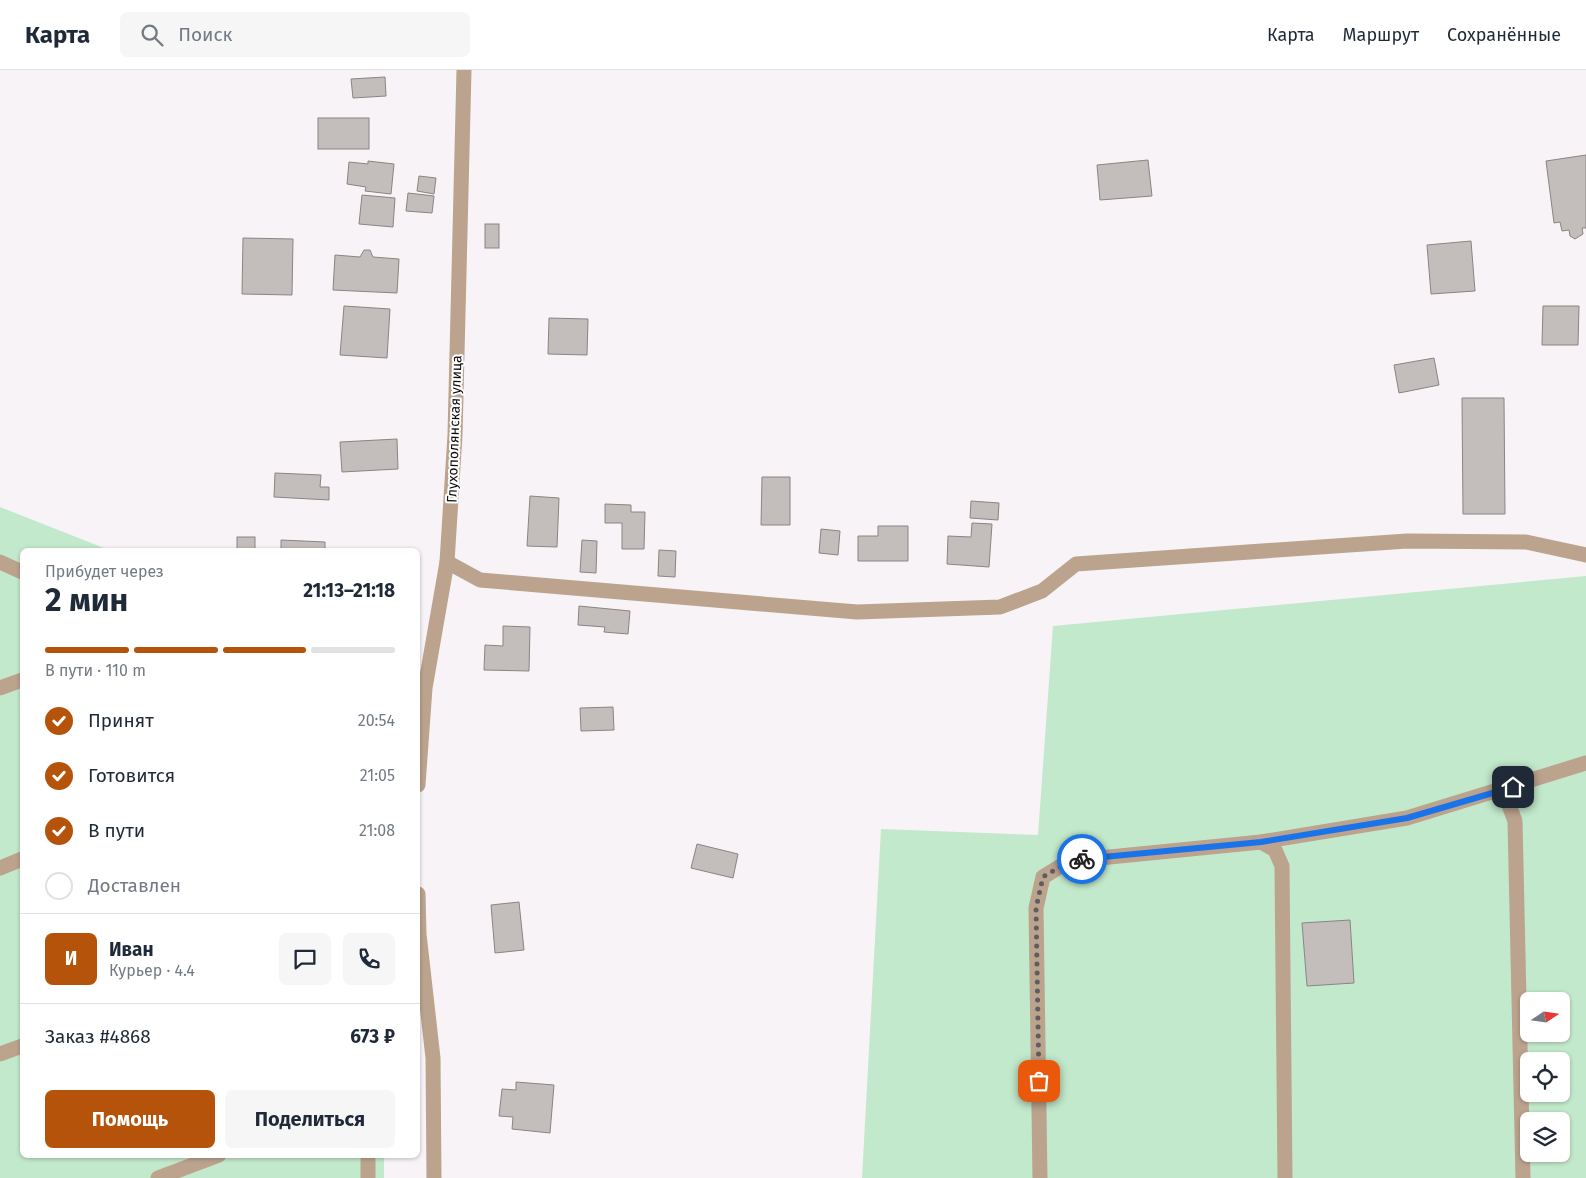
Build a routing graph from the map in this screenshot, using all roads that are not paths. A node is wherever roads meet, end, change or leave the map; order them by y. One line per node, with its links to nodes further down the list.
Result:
1 (464, 70): 4 (street, Глухополянская улица)
2 (1586, 555): 4 (street)
3 (0, 562): 5 (street)
4 (447, 562): 8 (street, Глухополянская улица)
5 (20, 571)
6 (20, 681): 7 (street)
7 (0, 688)
8 (420, 761)
9 (1586, 763): 10 (street)
10 (1494, 793): 11 (street); 24 (street)
11 (1261, 842): 22 (street); 23 (street)
12 (20, 860): 13 (street)
13 (0, 868)
14 (420, 950): 21 (street)
15 (20, 1047): 16 (street)
16 (0, 1054)
17 (211, 1158): 19 (street)
18 (368, 1158): 20 (street)
19 (158, 1178)
20 (368, 1178)
21 (434, 1178)
22 (1040, 1178)
23 (1285, 1178)
24 (1522, 1178)

